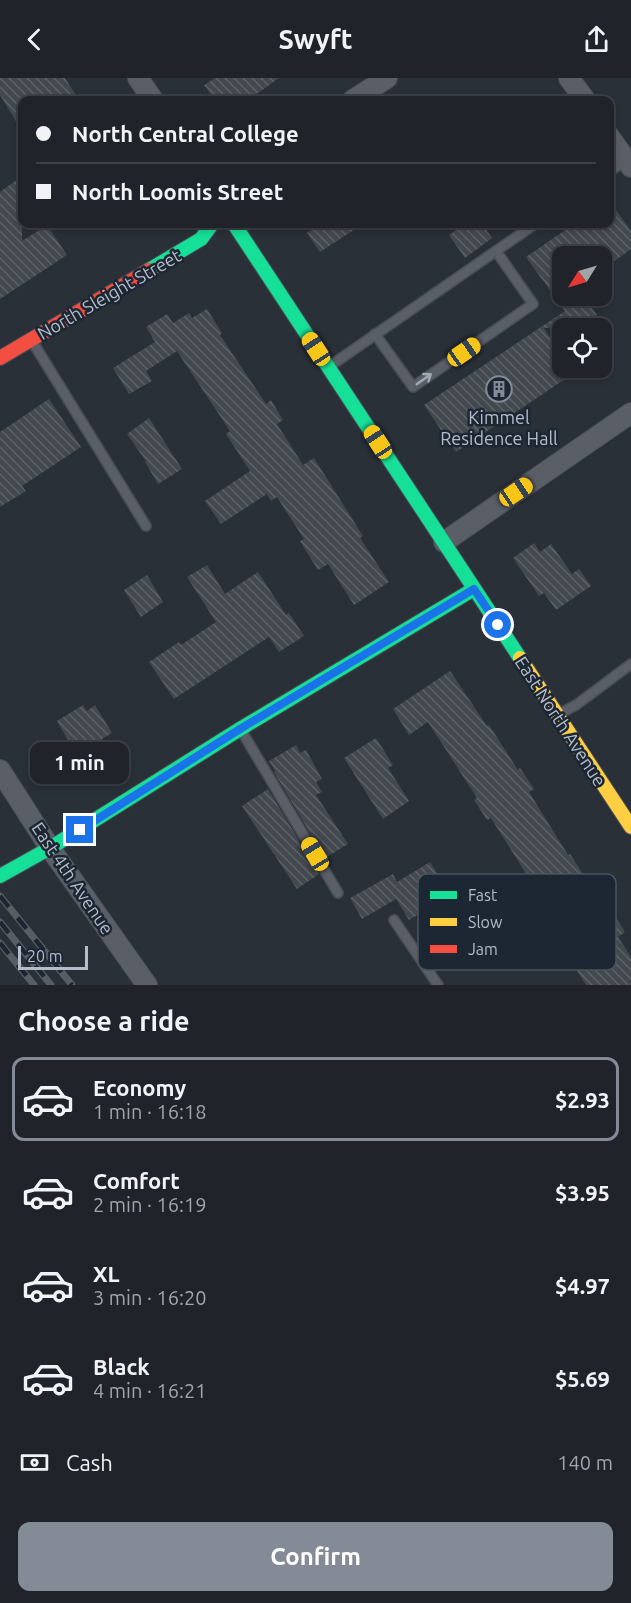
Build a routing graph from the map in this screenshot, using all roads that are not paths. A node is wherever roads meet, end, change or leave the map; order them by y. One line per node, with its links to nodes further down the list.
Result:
1 (138, 78): 4 (street)
2 (387, 78): 5 (street)
3 (569, 78): 6 (street)
4 (150, 96)
5 (359, 96)
6 (582, 96)
7 (614, 142): 8 (street)
8 (629, 162): 9 (lane)
9 (614, 170)
10 (209, 228): 15 (street, North Sleight Street)
11 (237, 228): 17 (street, East North Avenue)
12 (529, 228): 13 (lane)
13 (496, 251): 14 (lane); 14 (lane, one-way to 13)
14 (375, 334): 17 (lane)
15 (31, 339): 16 (street, North Sleight Street); 19 (lane)
16 (0, 358)
17 (328, 367): 20 (street, East North Avenue)
18 (631, 413): 20 (street)
19 (146, 526)
20 (444, 542): 21 (street, East North Avenue)
21 (474, 589): 23 (street, East North Avenue); 24 (street)
22 (631, 664): 23 (lane)
23 (558, 715): 26 (street, East North Avenue)
24 (240, 729): 27 (street); 29 (lane)
25 (0, 770): 27 (street, East 4th Avenue)
26 (631, 827)
27 (50, 848): 28 (street); 33 (street, East 4th Avenue)
28 (0, 876)
29 (338, 893)
30 (394, 920): 31 (lane)
31 (418, 955)
32 (428, 970): 34 (lane)
33 (147, 985)
34 (438, 985)

